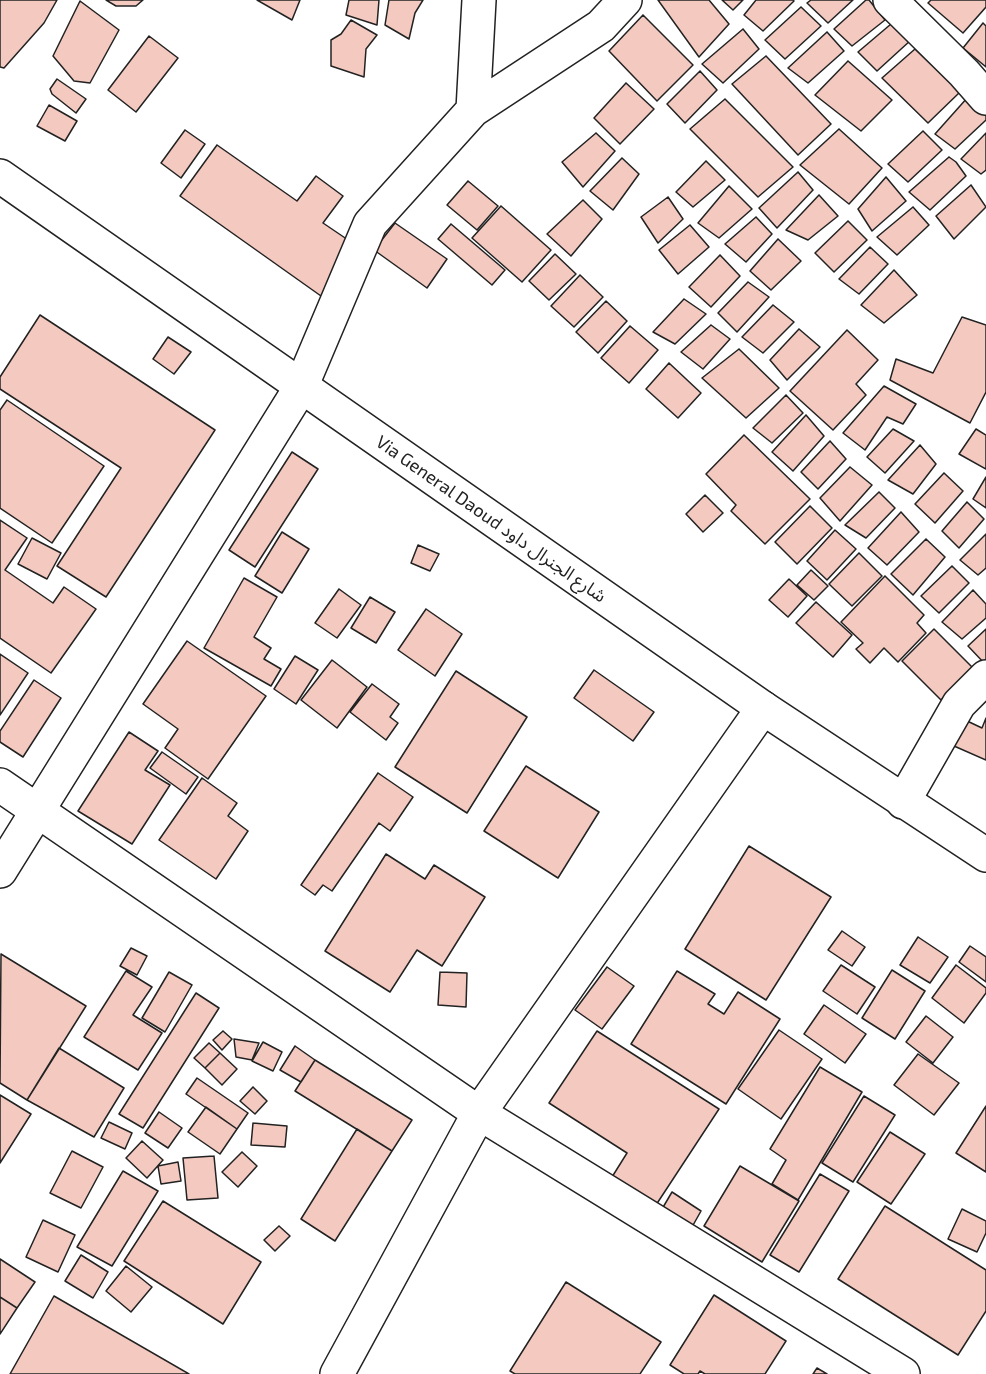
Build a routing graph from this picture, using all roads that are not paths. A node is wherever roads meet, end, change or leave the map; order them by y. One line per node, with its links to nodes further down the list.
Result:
1 (478, 0): 5 (street)
2 (625, 0): 5 (street)
3 (890, 0): 4 (street)
4 (986, 98)
5 (473, 110): 7 (street)
6 (0, 176): 7 (street, Via General Daoud شارع الجنرال داود)
7 (301, 387): 9 (street, Via General Daoud شارع الجنرال داود); 12 (street)
8 (986, 677): 11 (street)
9 (763, 708): 11 (street, Via General Daoud شارع الجنرال داود); 15 (street)
10 (0, 785): 12 (street)
11 (903, 802): 13 (street, Via General Daoud شارع الجنرال داود)
12 (39, 811): 14 (street); 15 (street)
13 (986, 855)
14 (0, 871)
15 (479, 1113): 16 (street); 17 (street)
16 (337, 1374)
17 (903, 1374)

